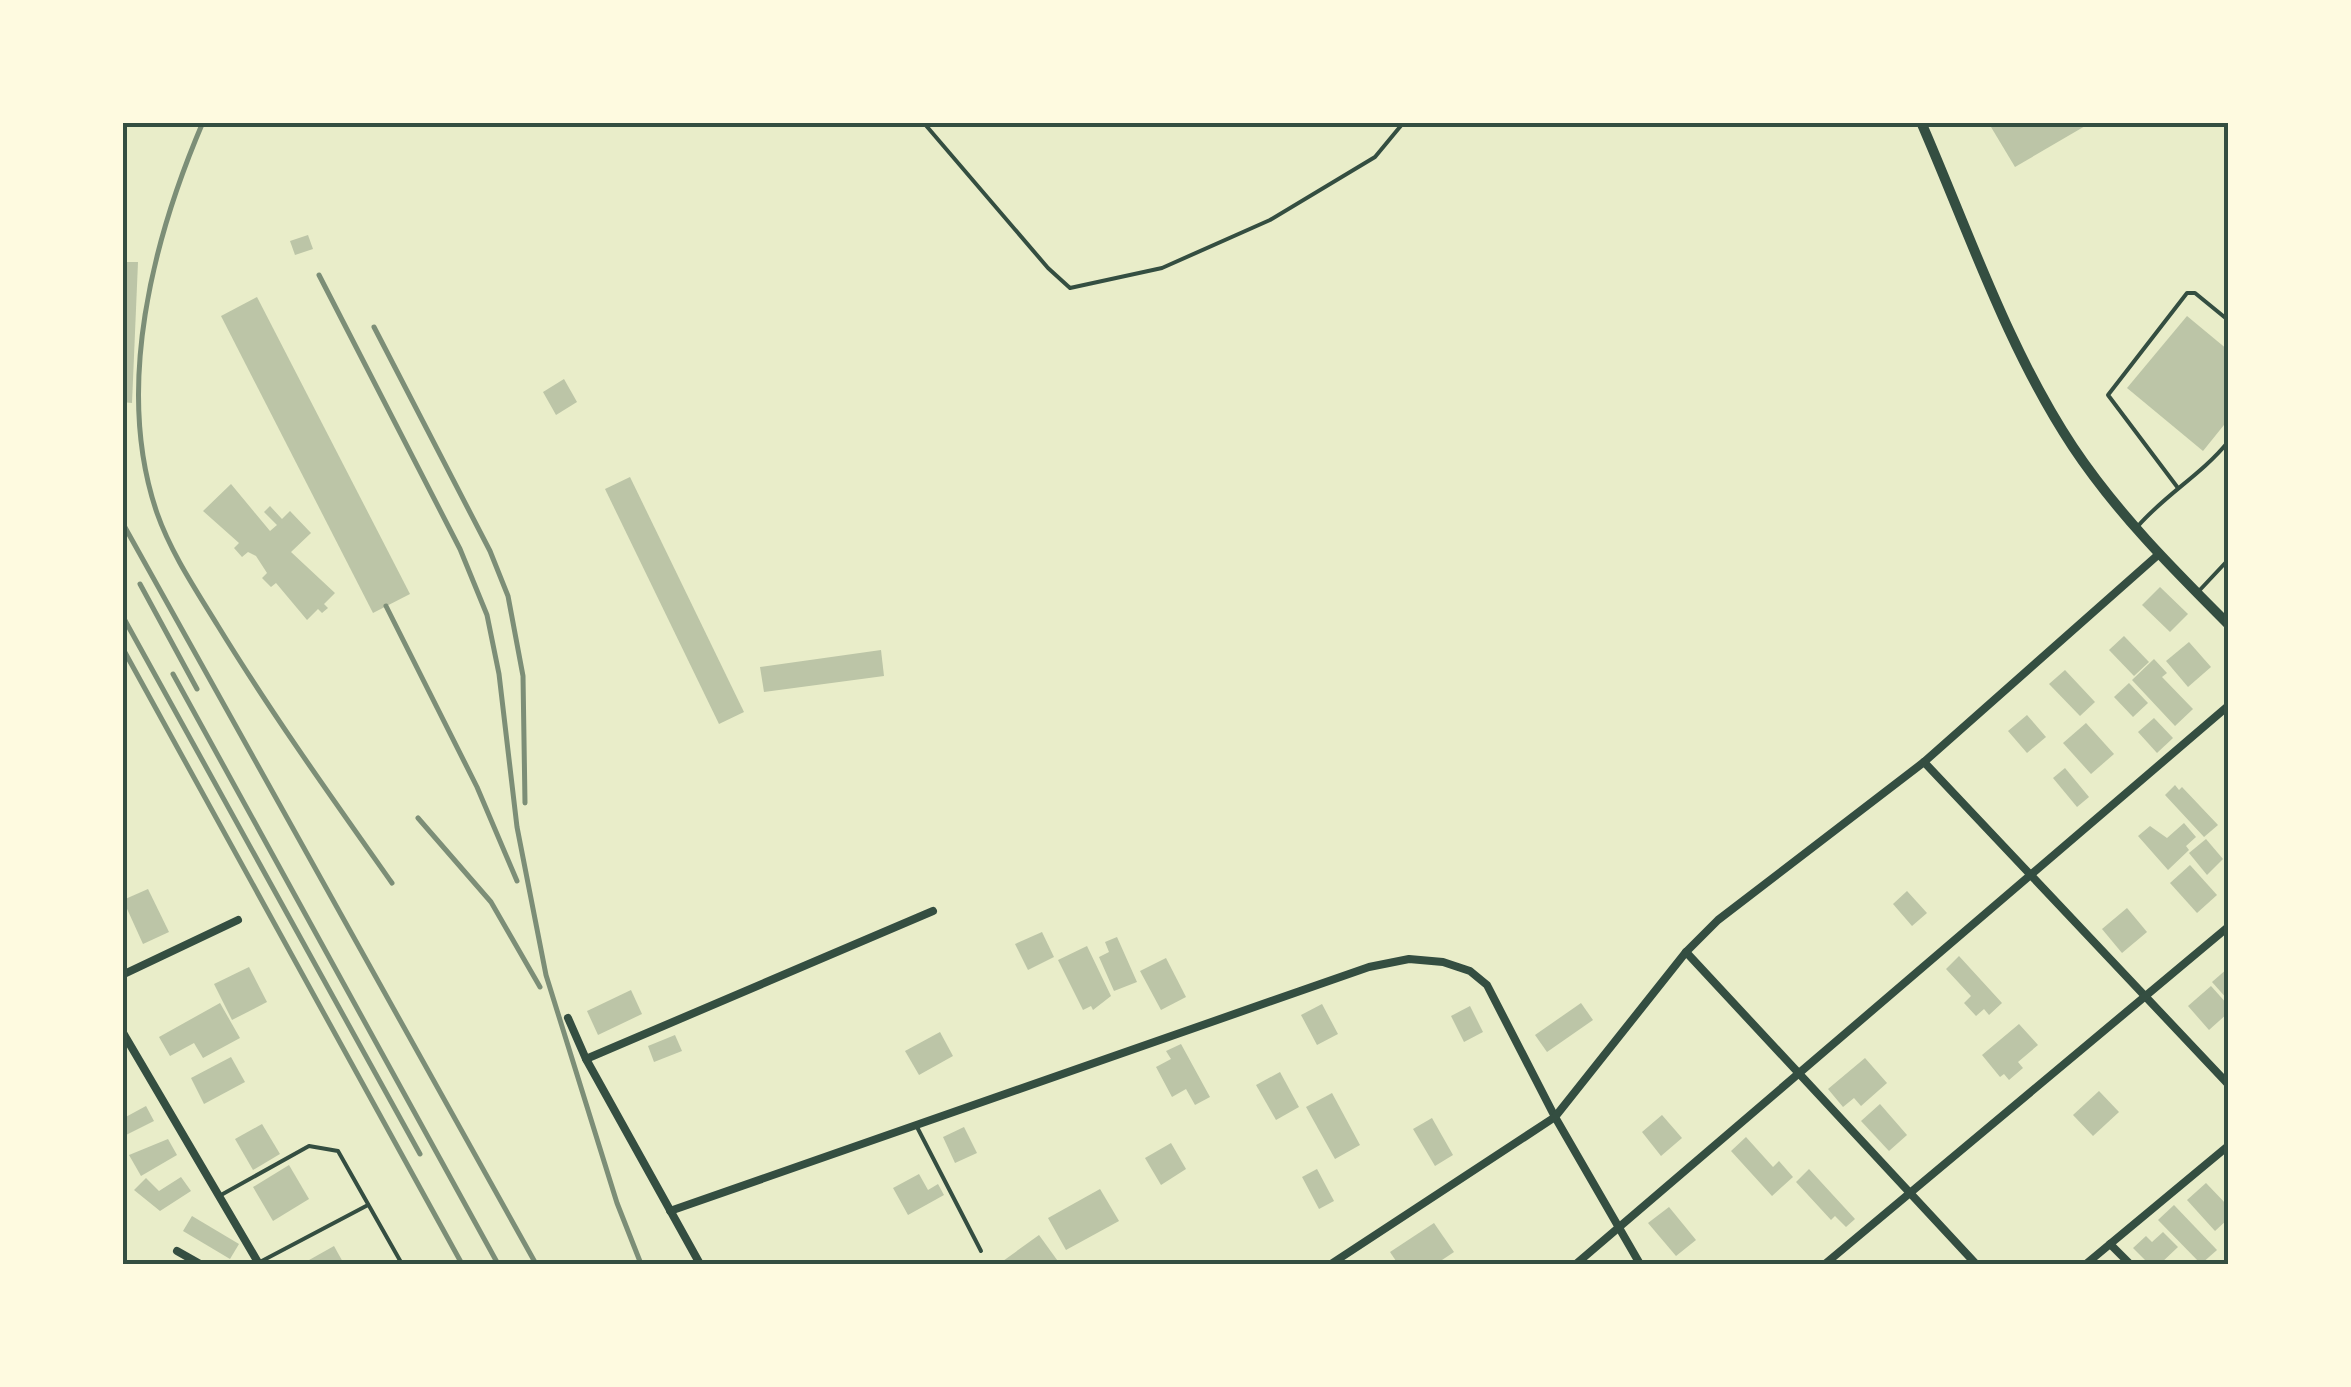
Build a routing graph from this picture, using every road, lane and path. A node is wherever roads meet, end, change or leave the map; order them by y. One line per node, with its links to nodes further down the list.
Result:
1 (923, 122): 2 (lane)
2 (1404, 122)
3 (1922, 122): 7 (street)
4 (2228, 320): 6 (lane)
5 (2228, 442): 6 (lane)
6 (2178, 488): 7 (lane)
7 (2134, 529): 8 (street)
8 (2159, 554): 10 (street); 13 (street)
9 (2228, 560): 10 (lane)
10 (2198, 592): 11 (street)
11 (2228, 624)
12 (2228, 706): 14 (street)
13 (1924, 762): 14 (street); 18 (street)
14 (2030, 874): 20 (street); 24 (street)
15 (933, 911): 23 (street)
16 (238, 920): 19 (street)
17 (2228, 927): 20 (street)
18 (1686, 952): 24 (street); 26 (street)
19 (122, 975)
20 (2145, 997): 25 (street); 29 (street)
21 (568, 1018): 23 (street)
22 (122, 1031): 30 (street)
23 (586, 1060): 32 (street)
24 (1798, 1073): 29 (street); 33 (street)
25 (2228, 1084)
26 (1555, 1117): 27 (street); 33 (street); 41 (street)
27 (917, 1127): 32 (street); 36 (lane)
28 (2228, 1146): 34 (street)
29 (1910, 1192): 44 (street); 45 (street)
30 (217, 1197): 31 (lane); 38 (street)
31 (368, 1205): 38 (lane); 39 (lane)
32 (670, 1211): 40 (street)
33 (1619, 1229): 42 (street); 43 (street)
34 (2110, 1244): 46 (street); 47 (street)
35 (177, 1251): 37 (street)
36 (981, 1251)
37 (200, 1264)
38 (258, 1264)
39 (402, 1264)
40 (700, 1264)
41 (1332, 1264)
42 (1576, 1264)
43 (1640, 1264)
44 (1825, 1264)
45 (1976, 1264)
46 (2086, 1264)
47 (2130, 1264)

